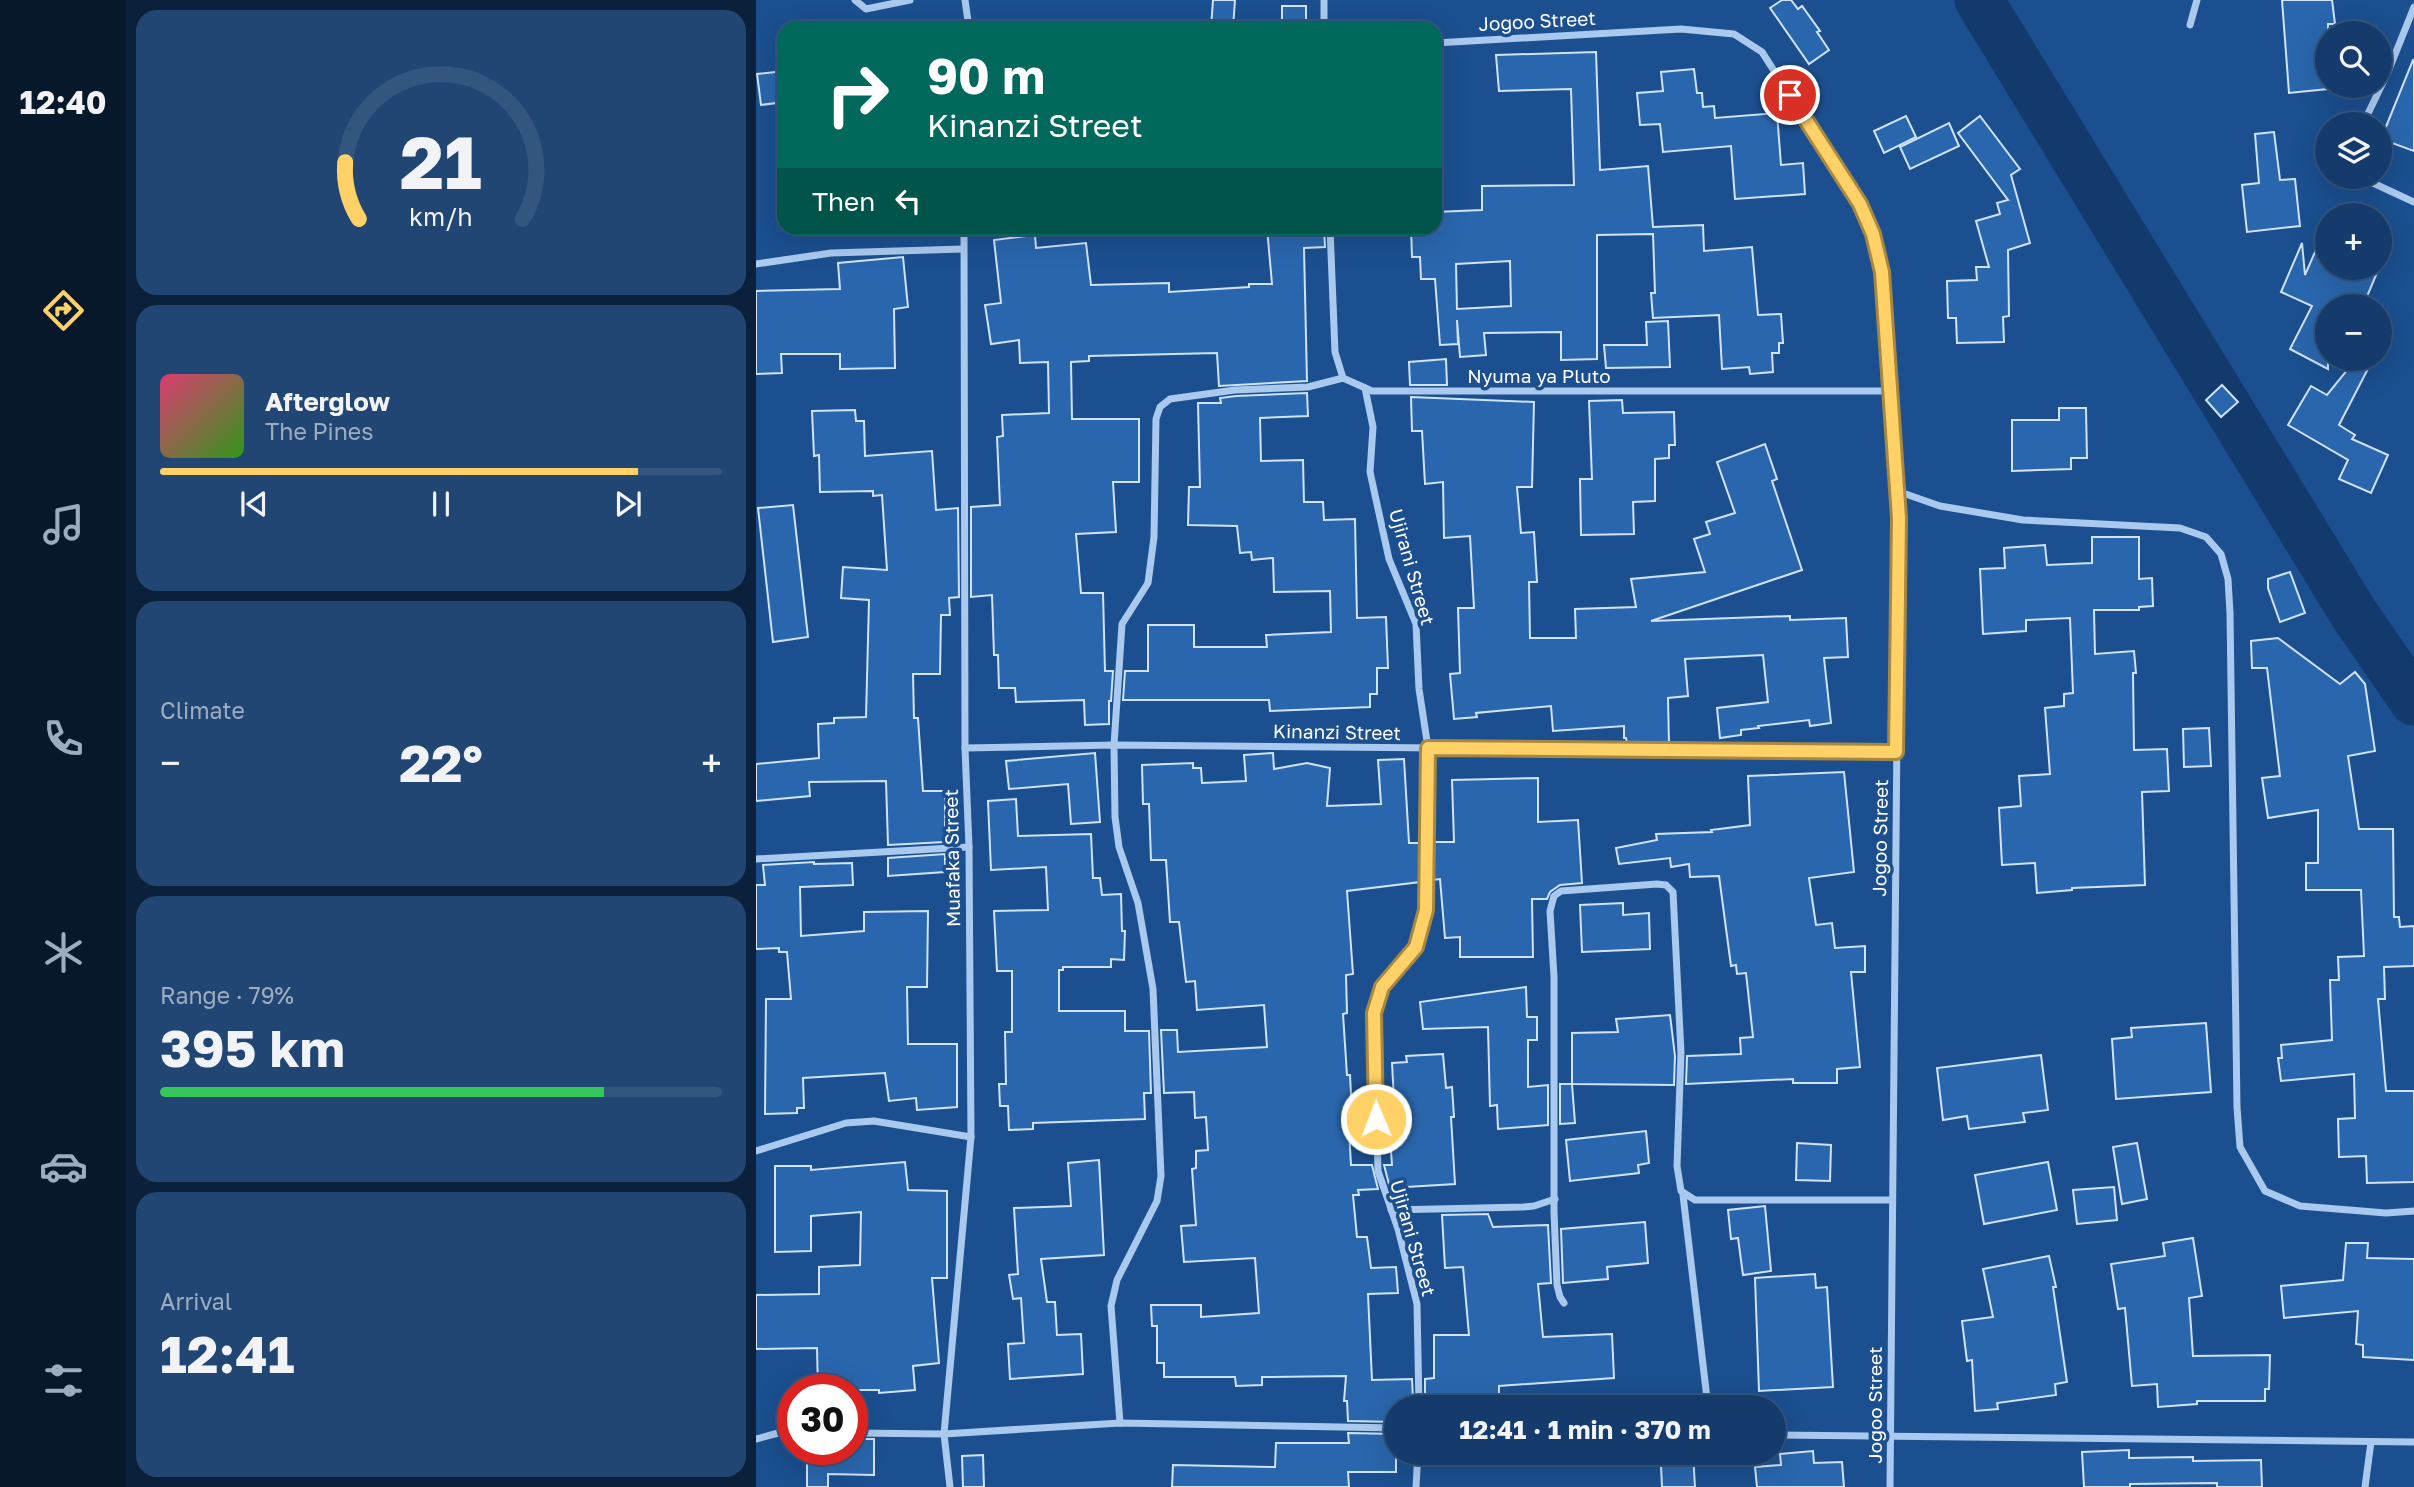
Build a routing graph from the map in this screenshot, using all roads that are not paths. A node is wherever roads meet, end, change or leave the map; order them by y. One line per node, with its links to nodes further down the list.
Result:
1 (855, 0): 2 (street)
2 (909, 0)
3 (965, 0): 7 (street)
4 (1324, 0): 8 (street)
5 (2197, 0): 9 (street)
6 (2414, 7): 11 (street)
7 (968, 21)
8 (1324, 21)
9 (2190, 25)
10 (1442, 43): 20 (street, Jogoo Street)
11 (2369, 112)
12 (2386, 189): 13 (street)
13 (2414, 202)
14 (964, 235): 16 (street, Muafaka Street)
15 (1330, 235): 18 (street)
16 (964, 249): 17 (street); 23 (street, Muafaka Street)
17 (756, 264)
18 (1343, 378): 19 (street, Nyuma ya Pluto); 22 (street)
19 (1365, 388): 20 (street, Nyuma ya Pluto); 24 (street, Ujirani Street)
20 (1891, 391): 21 (street, Jogoo Street)
21 (1897, 491): 25 (street, Jogoo Street); 34 (street)
22 (1114, 745): 23 (street, Kinanzi Street); 24 (street, Kinanzi Street); 38 (street)
23 (965, 748): 26 (street, Muafaka Street)
24 (1428, 748): 25 (street, Kinanzi Street); 33 (street, Ujirani Street)
25 (1896, 752): 32 (street, Jogoo Street)
26 (969, 847): 27 (street); 28 (street, Muafaka Street)
27 (756, 859)
28 (971, 1137): 29 (street); 42 (street, Muafaka Street)
29 (756, 1151)
30 (1683, 1195): 31 (street); 32 (street); 37 (street)
31 (1555, 1199): 33 (street); 35 (street)
32 (1892, 1200): 44 (street, Jogoo Street)
33 (1391, 1210): 36 (street, Ujirani Street)
34 (2414, 1211)
35 (1564, 1303)
36 (1419, 1395)
37 (1707, 1395)
38 (1120, 1423): 39 (street); 42 (street)
39 (1384, 1428)
40 (777, 1433): 45 (street)
41 (868, 1433): 42 (street)
42 (944, 1434): 49 (street, Muafaka Street)
43 (1786, 1435): 44 (street)
44 (1890, 1438): 46 (street); 51 (street, Jogoo Street)
45 (756, 1439)
46 (2371, 1442): 47 (street); 52 (street)
47 (2414, 1442)
48 (1417, 1465): 50 (street)
49 (950, 1487)
50 (1416, 1487)
51 (1890, 1487)
52 (2365, 1487)

